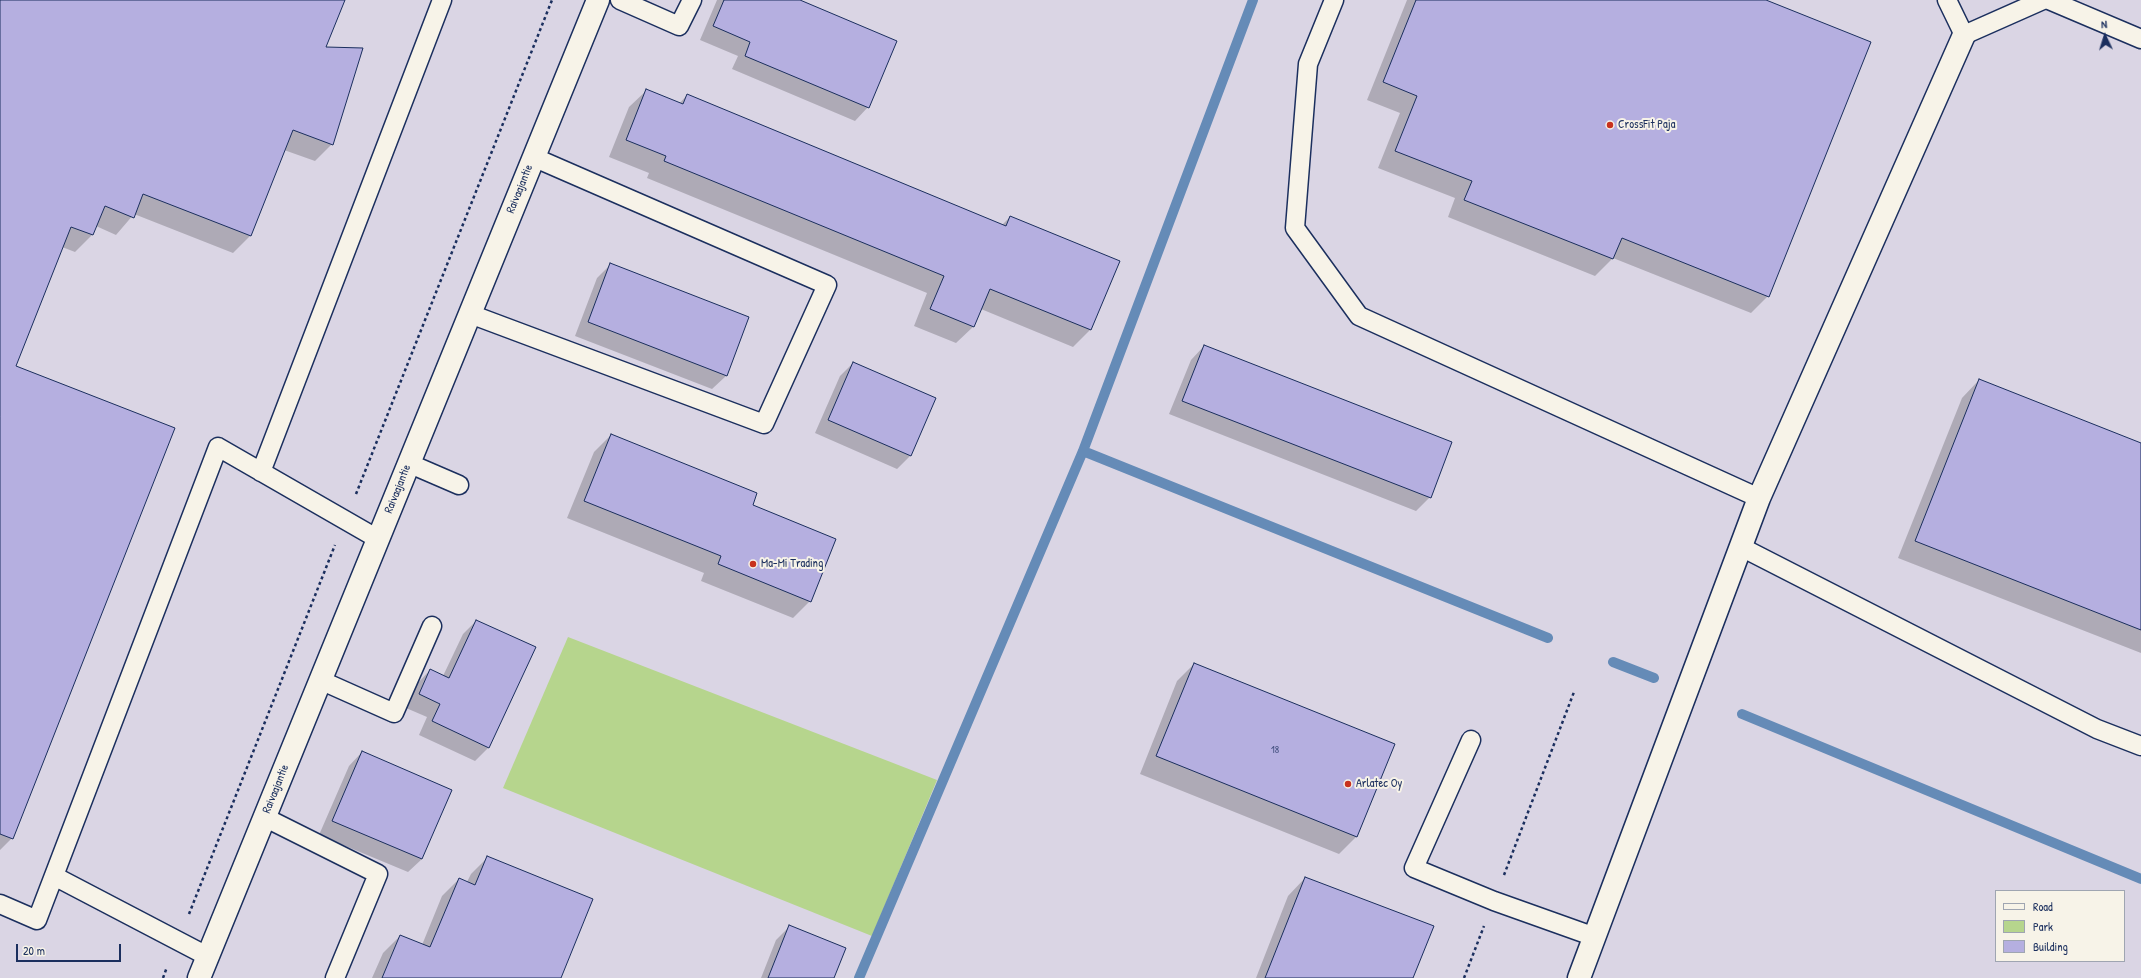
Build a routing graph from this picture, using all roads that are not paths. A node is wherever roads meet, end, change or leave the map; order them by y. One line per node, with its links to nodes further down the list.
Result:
1 (442, 0): 14 (lane)
2 (598, 0): 11 (street, Raivaajantie)
3 (620, 0): 4 (lane)
4 (692, 0)
5 (1334, 0): 16 (lane)
6 (1948, 0): 9 (lane)
7 (2042, 0): 9 (lane)
8 (2049, 0): 10 (lane)
9 (1964, 35): 16 (street)
10 (2141, 40)
11 (533, 157): 12 (street, Raivaajantie); 12 (lane)
12 (470, 314): 13 (street, Raivaajantie)
13 (408, 463): 15 (lane); 17 (street, Raivaajantie)
14 (261, 472): 17 (lane); 24 (lane)
15 (459, 485)
16 (1759, 498): 18 (street)
17 (378, 539): 20 (street, Raivaajantie)
18 (1741, 546): 22 (lane); 26 (street)
19 (432, 626): 20 (lane)
20 (320, 680): 23 (street, Raivaajantie)
21 (1472, 740): 26 (lane)
22 (2141, 746)
23 (264, 817): 27 (street, Raivaajantie); 29 (lane)
24 (54, 876): 25 (lane); 27 (lane)
25 (0, 904)
26 (1595, 937): 30 (street)
27 (207, 956): 28 (street, Raivaajantie)
28 (199, 978)
29 (335, 978)
30 (1579, 978)

